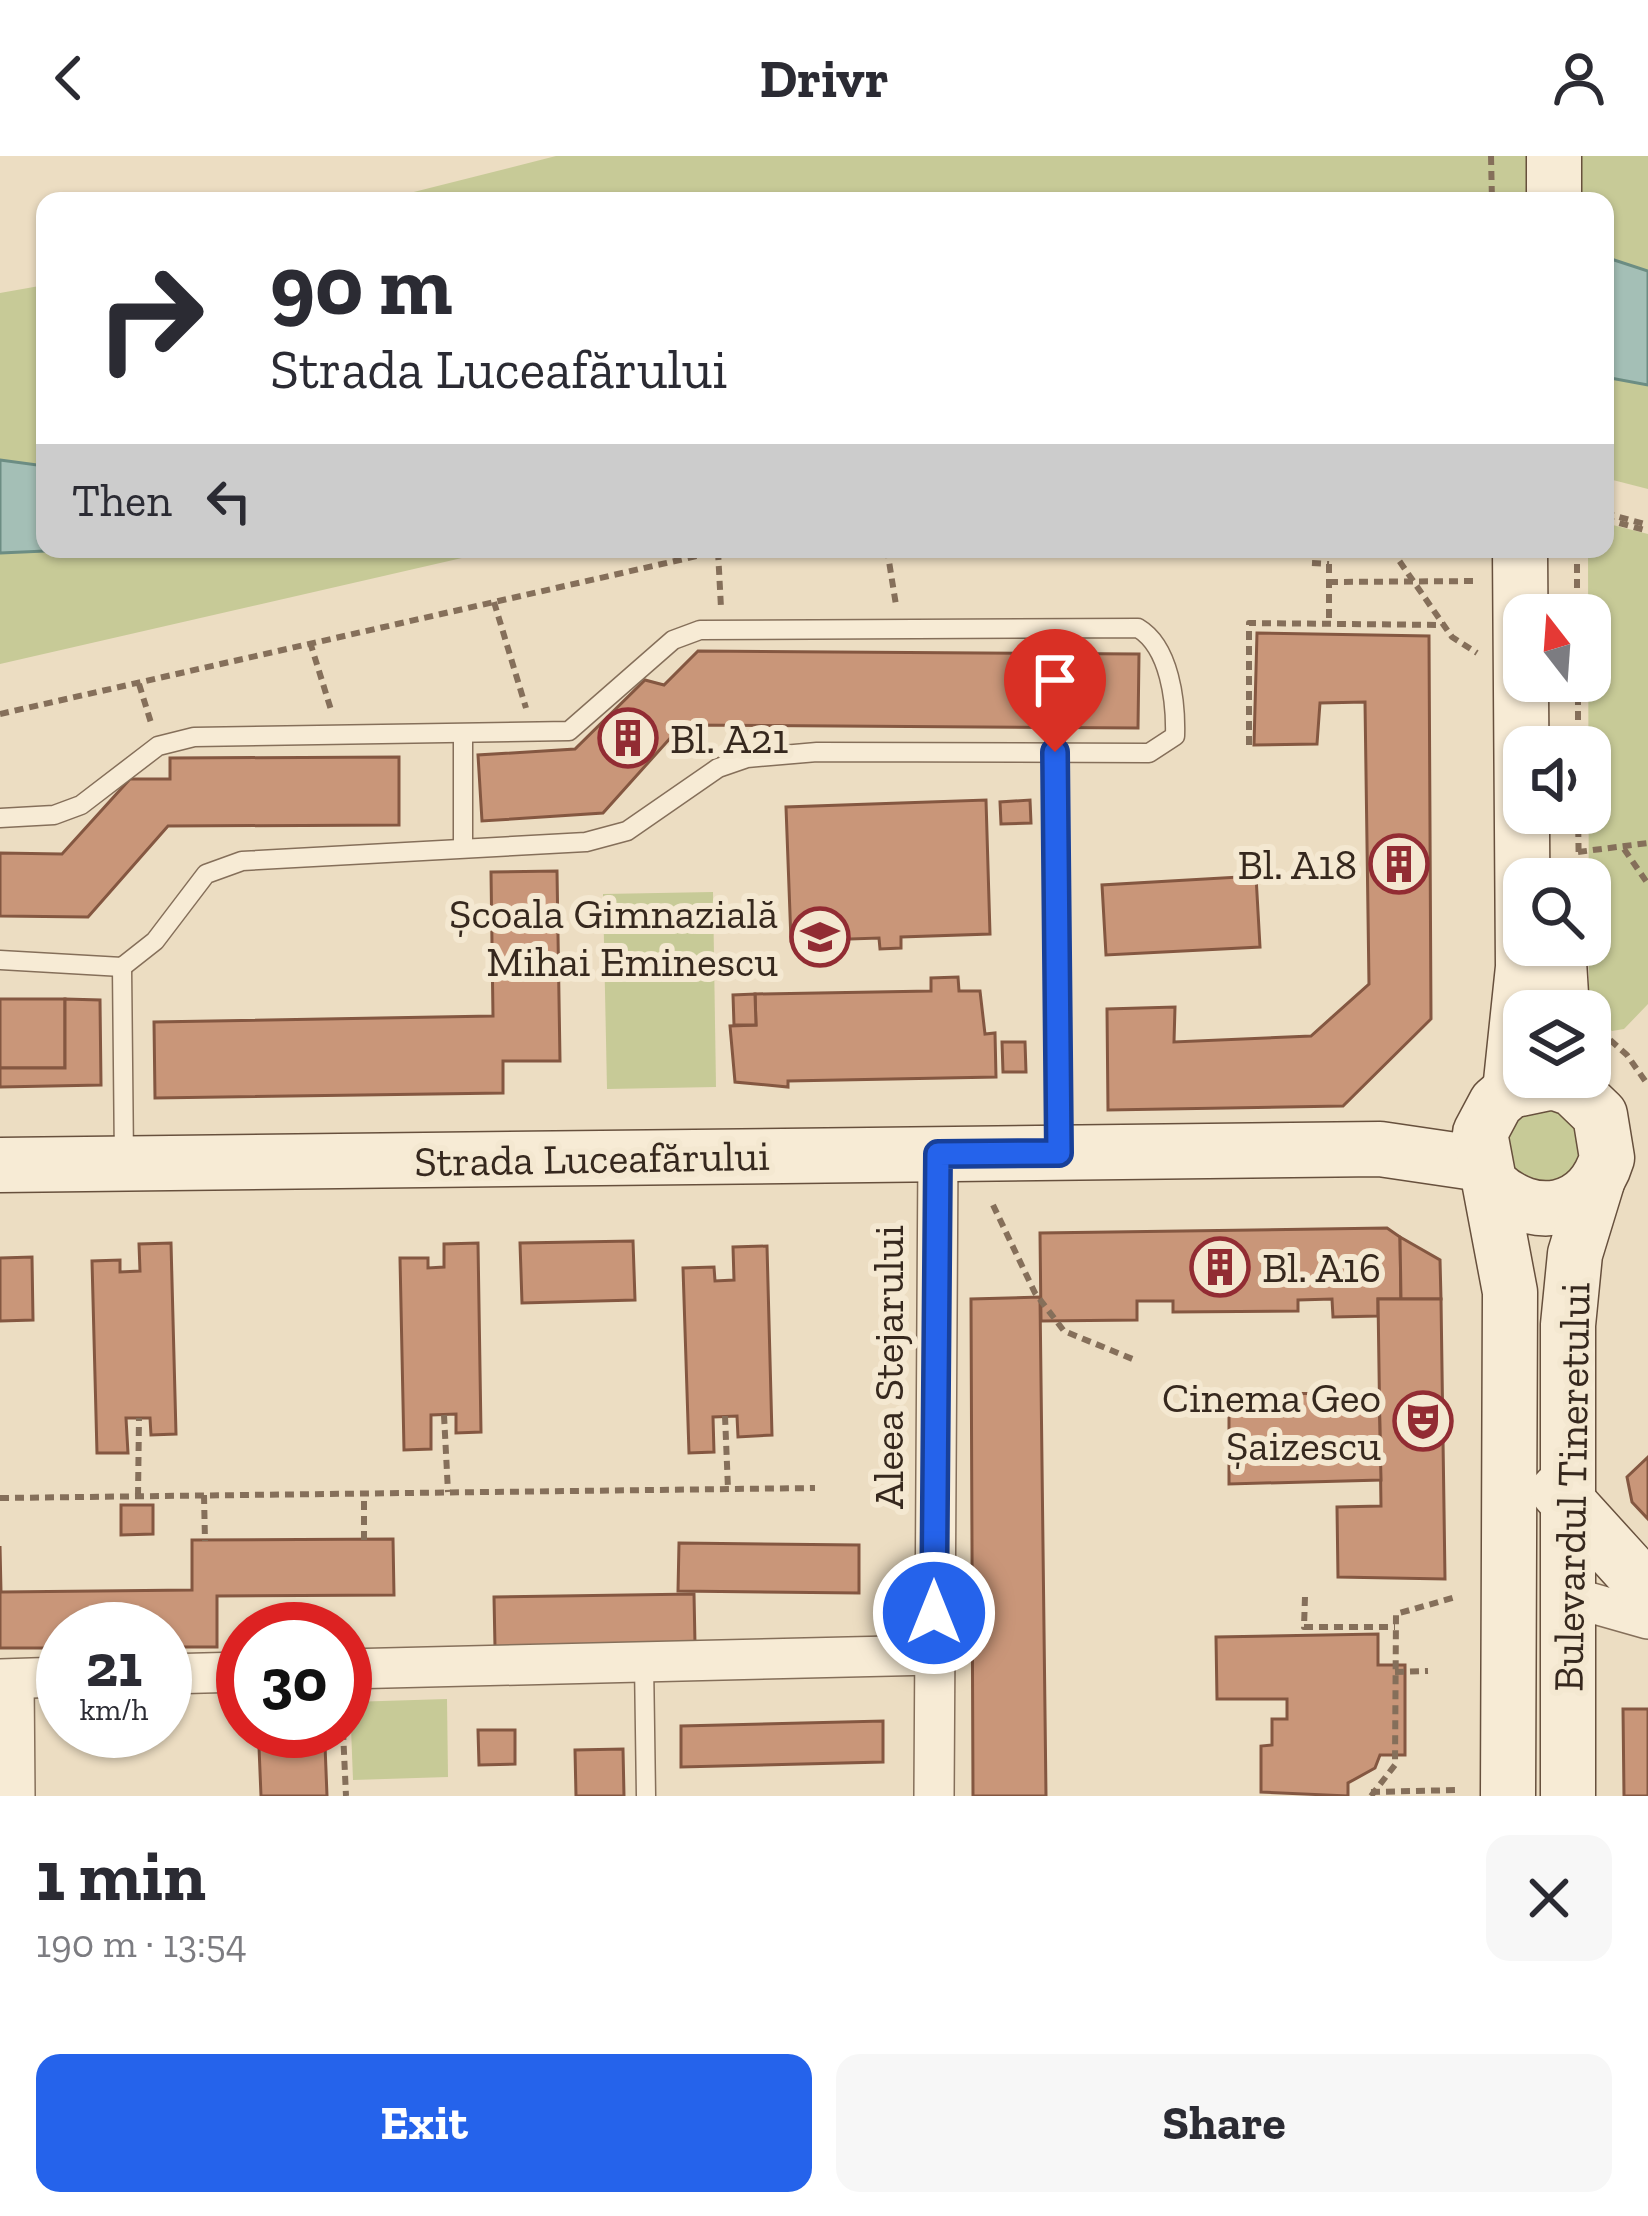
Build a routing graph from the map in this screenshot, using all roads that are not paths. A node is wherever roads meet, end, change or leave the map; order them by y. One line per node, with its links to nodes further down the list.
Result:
1 (1518, 156): 3 (main road)
2 (1554, 156): 4 (main road)
3 (1518, 192)
4 (1554, 192)
5 (1556, 558): 7 (main road)
6 (1499, 565): 16 (main road, Bulevardul Tineretului)
7 (1557, 594)
8 (463, 736): 9 (lane); 10 (lane); 11 (lane)
9 (1055, 752): 11 (lane); 17 (lane)
10 (0, 818)
11 (463, 848): 13 (lane)
12 (0, 960): 13 (lane)
13 (122, 967): 19 (lane)
14 (1521, 1098): 16 (main road, Bulevardul Tineretului)
15 (1585, 1098): 21 (main road, Bulevardul Tineretului)
16 (1492, 1140): 17 (main road, Strada Luceafărului); 21 (main road); 22 (main road, Bulevardul Tineretului)
17 (1059, 1153): 18 (main road, Strada Luceafărului)
18 (938, 1154): 19 (main road, Strada Luceafărului); 27 (street, Aleea Stejarului)
19 (124, 1163): 20 (main road, Strada Luceafărului)
20 (0, 1165)
21 (1597, 1182): 23 (main road, Bulevardul Tineretului)
22 (1510, 1292): 23 (main road); 31 (main road, Bulevardul Tineretului)
23 (1565, 1501): 24 (main road); 25 (main road, Bulevardul Tineretului)
24 (1648, 1590)
25 (1567, 1596): 26 (street); 35 (main road, Bulevardul Tineretului)
26 (1648, 1619)
27 (934, 1655): 28 (street); 34 (street, Aleea Stejarului)
28 (644, 1662): 29 (street); 33 (lane)
29 (372, 1668)
30 (7, 1679): 32 (street)
31 (1483, 1793)
32 (15, 1796)
33 (646, 1796)
34 (934, 1796)
35 (1568, 1796)

